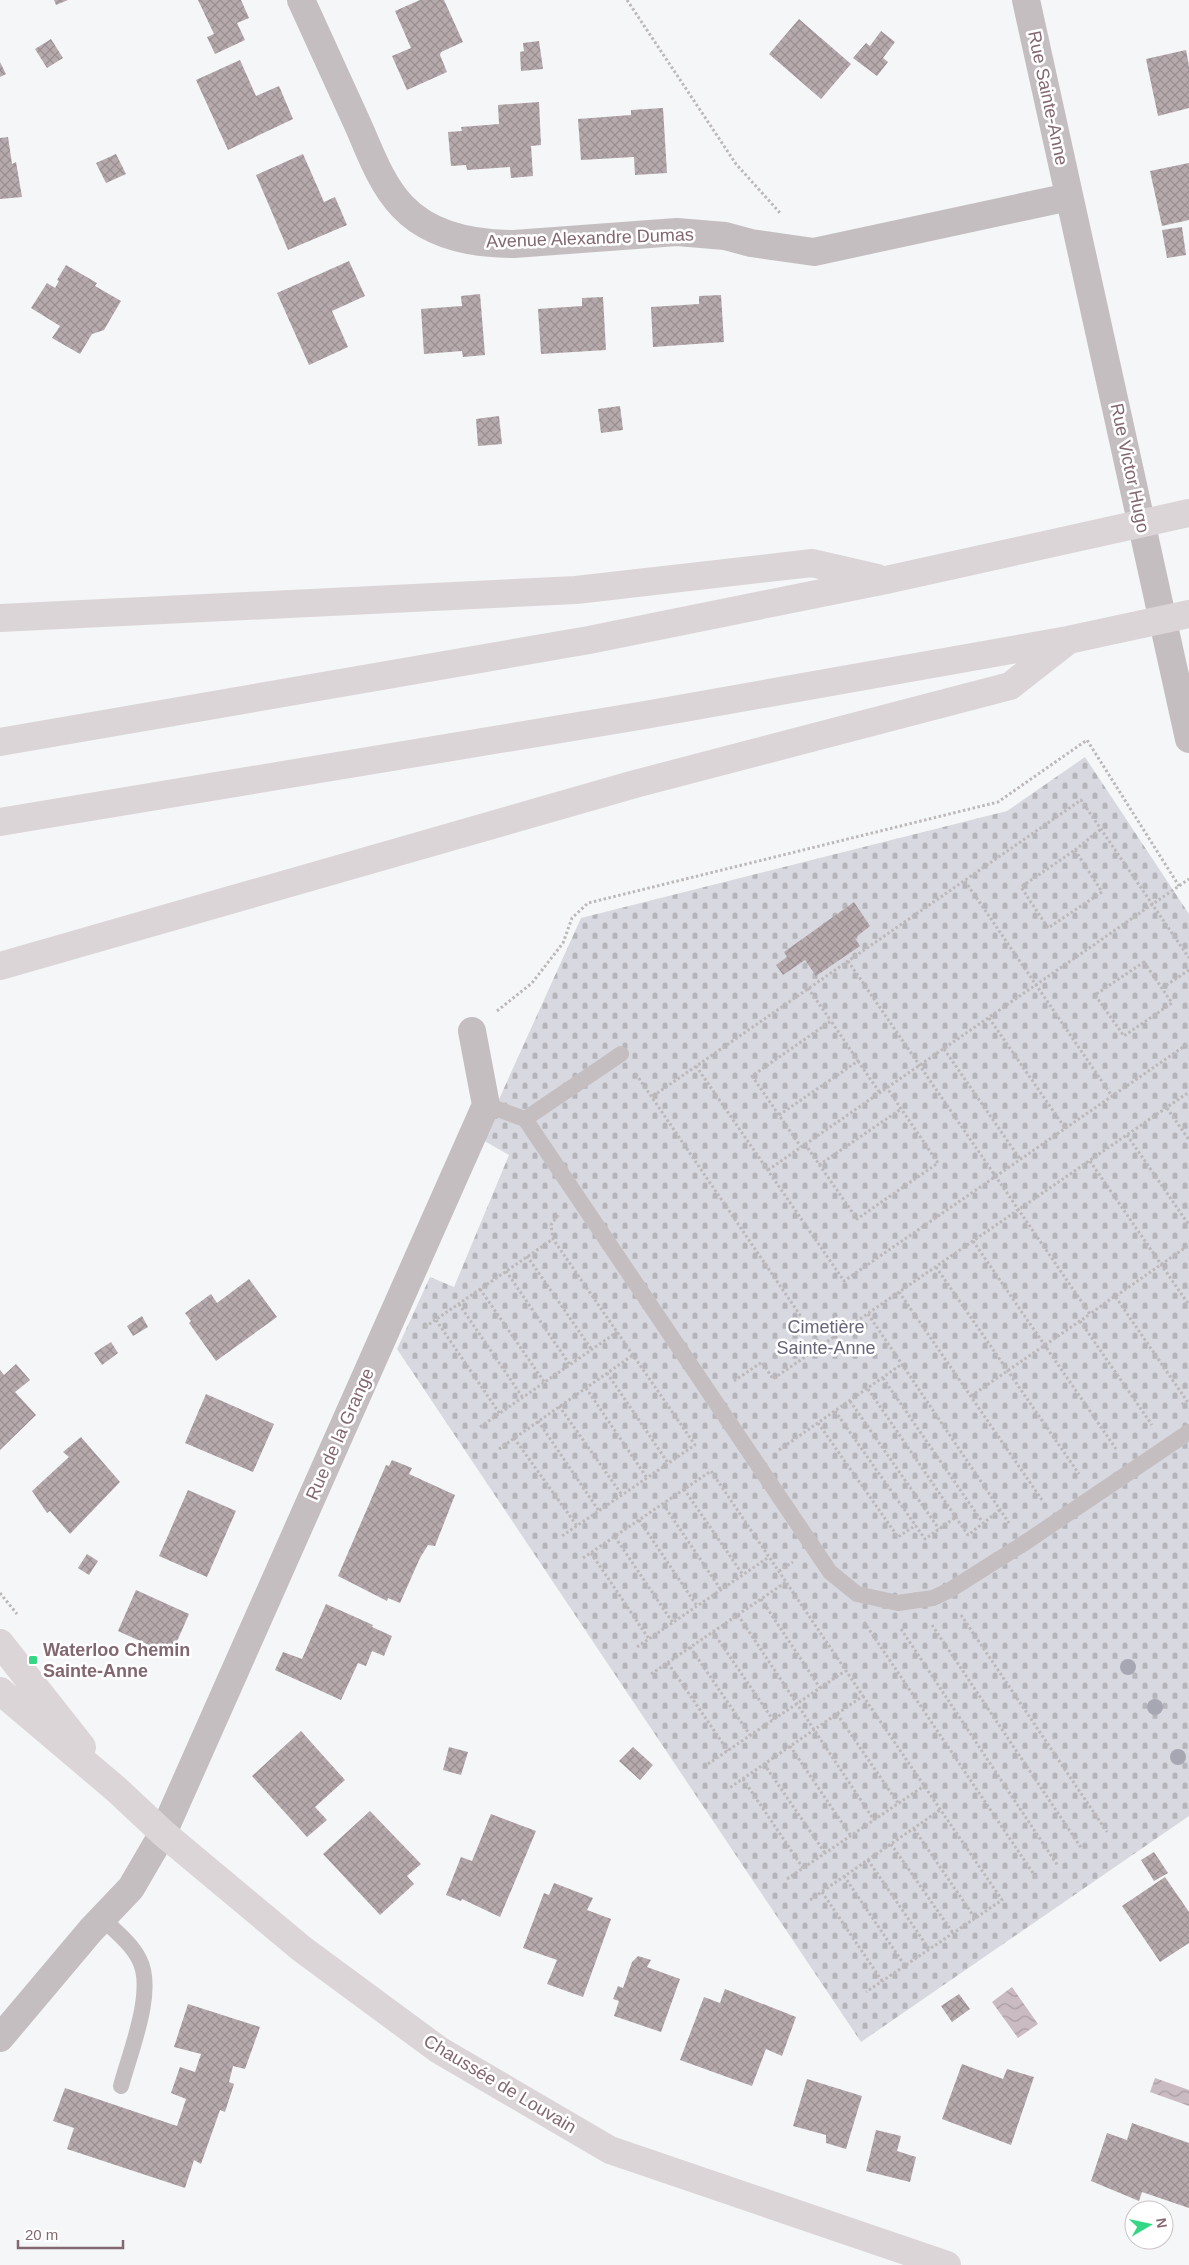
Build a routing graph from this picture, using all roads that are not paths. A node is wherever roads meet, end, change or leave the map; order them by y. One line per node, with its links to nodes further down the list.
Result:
1 (301, 0): 3 (street, Avenue Alexandre Dumas)
2 (1026, 0): 3 (street, Rue Sainte-Anne)
3 (1069, 197): 9 (street, Rue Victor Hugo)
4 (1189, 513): 5 (main road)
5 (886, 580): 7 (main road); 10 (main road)
6 (1189, 614): 8 (main road)
7 (0, 618)
8 (1068, 640): 11 (main road); 12 (main road)
9 (1189, 739)
10 (0, 742)
11 (0, 822)
12 (0, 966)
13 (472, 1031): 15 (street)
14 (621, 1054): 16 (lane)
15 (486, 1105): 16 (lane); 21 (street, Rue de la Grange)
16 (525, 1119): 17 (lane)
17 (1189, 1432)
18 (0, 1643): 20 (main road, Chaussée de Louvain)
19 (0, 1691): 20 (main road, Chaussée de Louvain)
20 (116, 1789): 21 (main road, Chaussée de Louvain)
21 (163, 1833): 22 (street, Rue de la Grange); 25 (main road, Chaussée de Louvain)
22 (103, 1919): 23 (street, Rue de la Grange); 24 (lane)
23 (0, 2038)
24 (121, 2086)
25 (947, 2265)

